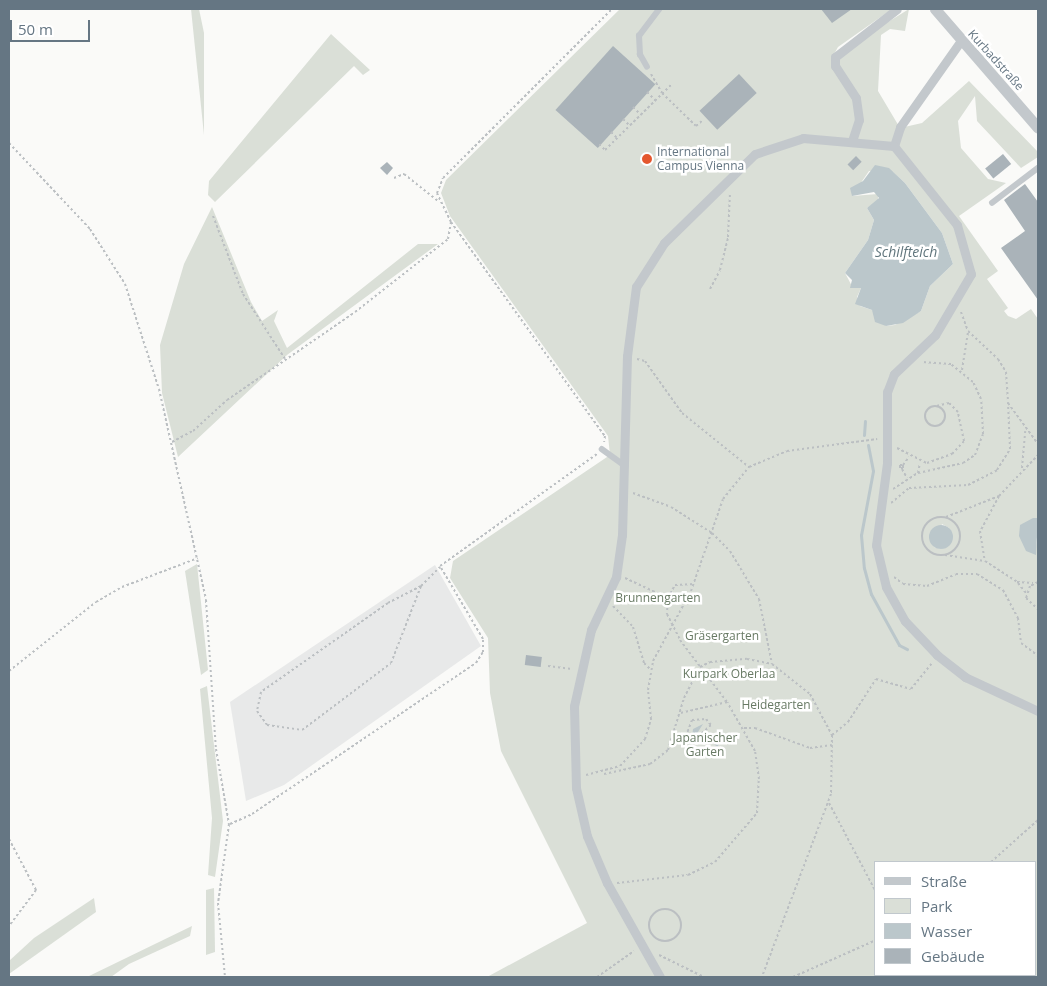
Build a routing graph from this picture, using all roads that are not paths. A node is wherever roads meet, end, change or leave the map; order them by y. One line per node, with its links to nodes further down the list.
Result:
1 (659, 9): 5 (lane)
2 (897, 9): 7 (street)
3 (935, 9): 4 (street, Kurbadstraße)
4 (960, 42): 6 (street, Kurbadstraße); 8 (street)
5 (647, 67)
6 (1038, 128)
7 (852, 141): 8 (street); 12 (street)
8 (894, 146): 13 (street)
9 (1038, 168): 10 (lane)
10 (992, 203)
11 (602, 449): 12 (lane)
12 (625, 466): 14 (street)
13 (1038, 711)
14 (660, 977)

